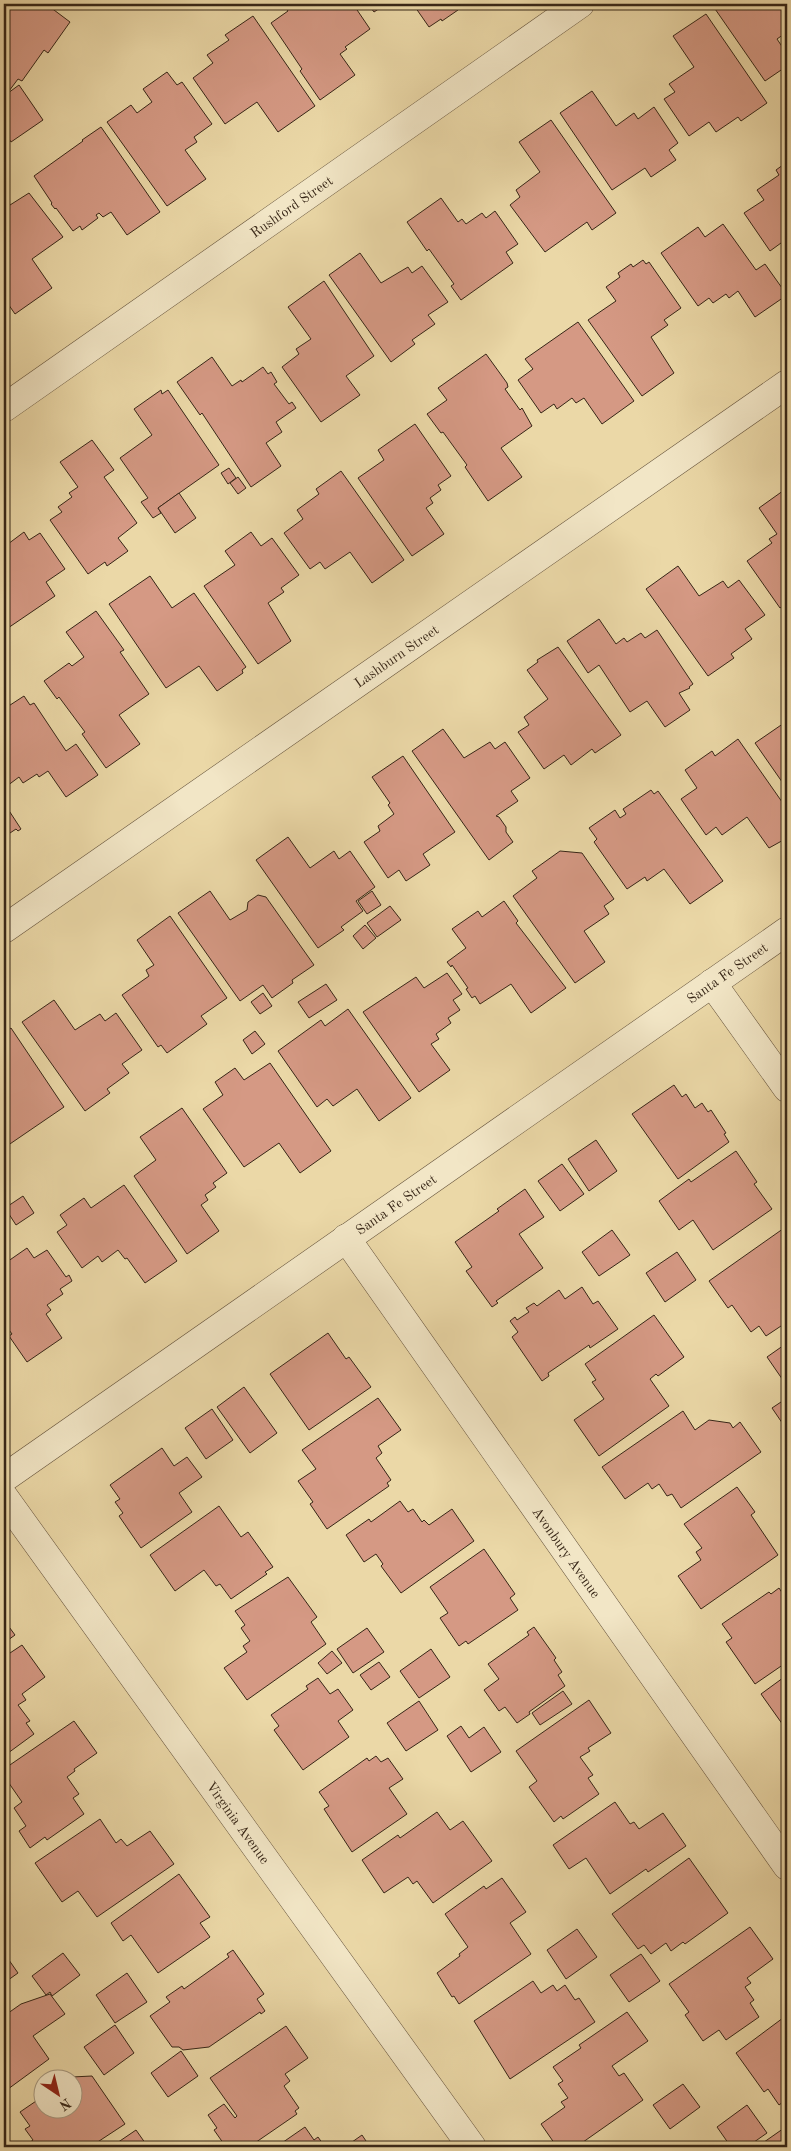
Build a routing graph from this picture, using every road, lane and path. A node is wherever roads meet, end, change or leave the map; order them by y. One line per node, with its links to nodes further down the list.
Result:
1 (580, 4): 3 (street, Rushford Street)
2 (787, 384): 4 (street, Lashburn Street)
3 (4, 408)
4 (4, 929)
5 (787, 931): 6 (street, Santa Fe Street)
6 (712, 984): 7 (street); 8 (street, Santa Fe Street)
7 (787, 1088)
8 (346, 1238): 9 (street, Santa Fe Street); 11 (street, Avonbury Avenue)
9 (4, 1478)
10 (4, 1497): 12 (street, Virginia Avenue)
11 (787, 1866)
12 (472, 2147)

